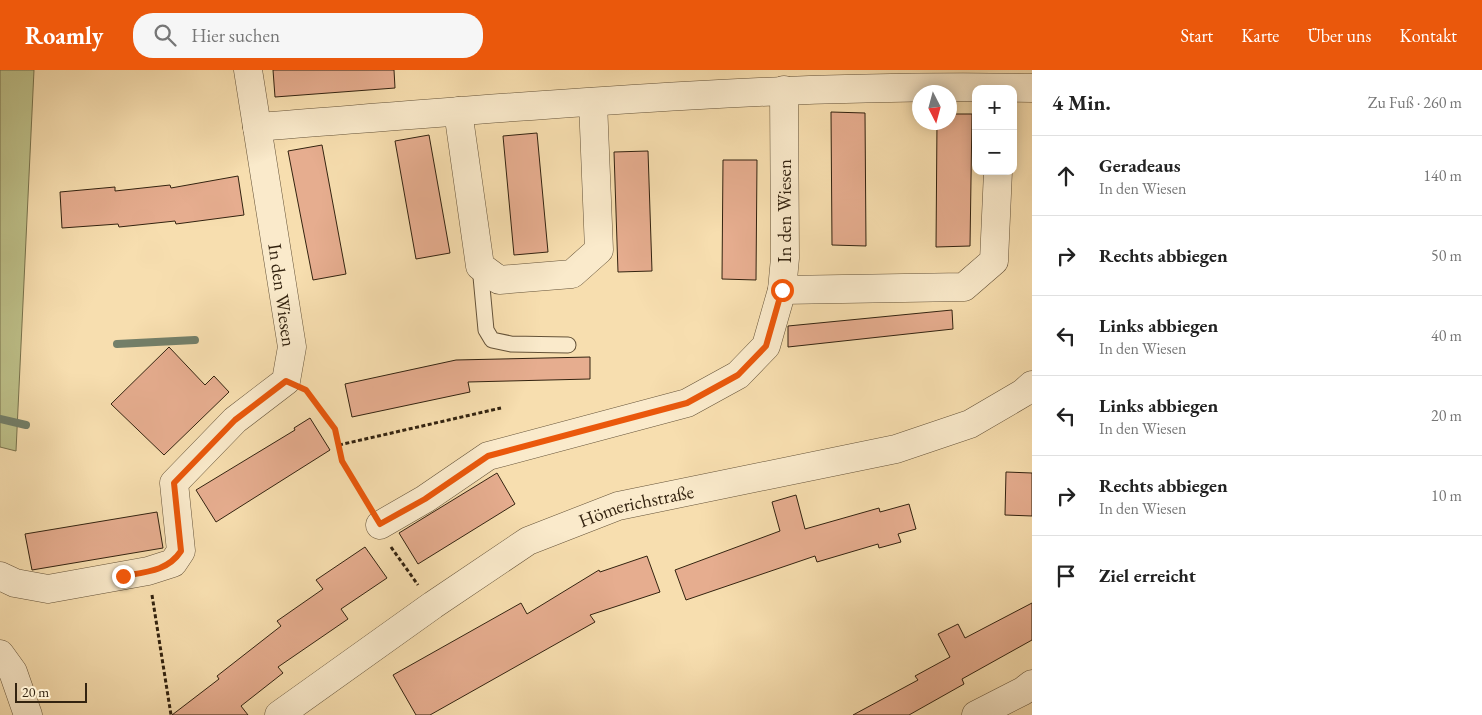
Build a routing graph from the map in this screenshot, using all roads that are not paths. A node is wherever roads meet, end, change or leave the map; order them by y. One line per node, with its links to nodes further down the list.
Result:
1 (248, 70): 8 (street, In den Wiesen)
2 (972, 88): 5 (street)
3 (1017, 88): 4 (street)
4 (1032, 88)
5 (784, 90): 6 (street); 11 (street, In den Wiesen)
6 (593, 102): 7 (street); 10 (street)
7 (458, 111): 8 (street); 10 (street)
8 (257, 127): 15 (street, In den Wiesen)
9 (998, 175): 11 (street)
10 (480, 266): 12 (lane)
11 (782, 290): 14 (street, In den Wiesen)
12 (568, 345)
13 (1032, 385): 19 (street, Hömerichstraße)
14 (380, 524)
15 (0, 576)
16 (0, 654): 18 (street)
17 (1032, 684): 20 (street)
18 (28, 715)
19 (279, 715)
20 (976, 715)

